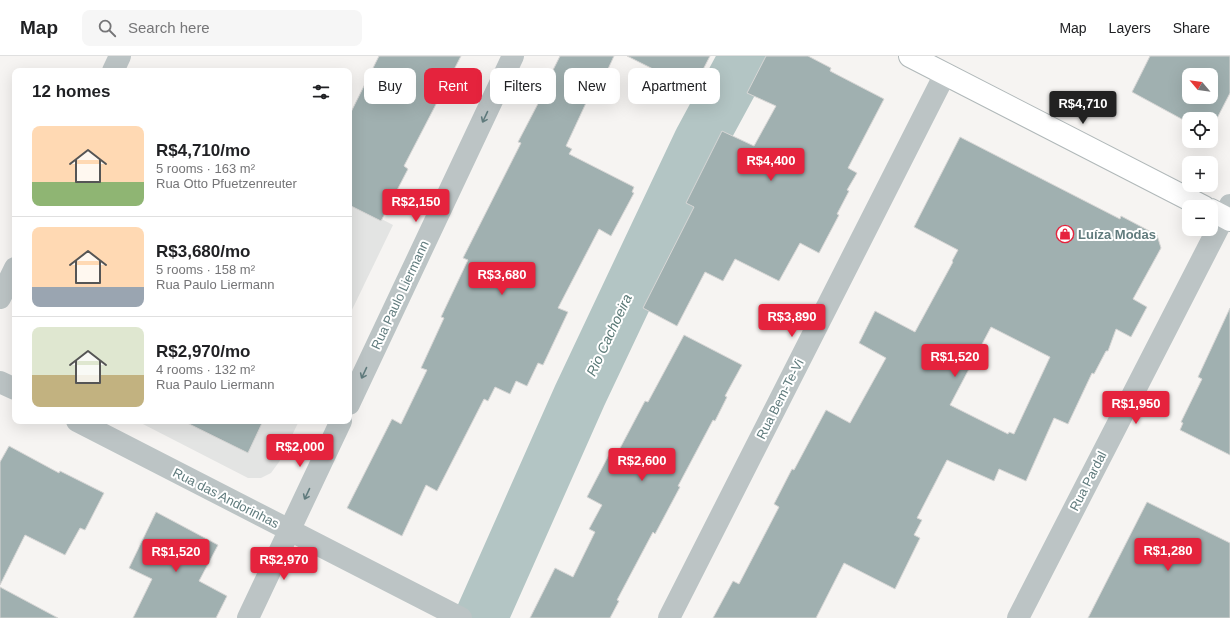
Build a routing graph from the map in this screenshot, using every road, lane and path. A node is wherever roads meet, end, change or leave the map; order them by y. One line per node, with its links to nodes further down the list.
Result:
1 (120, 56): 5 (street)
2 (513, 56): 12 (street, Rua Paulo Liermann, one-way to 12)
3 (910, 56): 6 (main road)
4 (933, 56): 6 (main road)
5 (114, 68)
6 (945, 74): 7 (main road); 18 (street, Rua Bem-Te-Vi)
7 (1220, 212): 19 (street, Rua Pardal)
8 (12, 274): 9 (street)
9 (0, 298)
10 (0, 382): 11 (street)
11 (12, 388)
12 (352, 398)
13 (83, 424): 15 (street, Rua das Andorinhas)
14 (340, 424): 15 (street, one-way to 15)
15 (290, 530): 16 (street, Rua das Andorinhas); 17 (street)
16 (454, 614)
17 (248, 618)
18 (669, 618)
19 (1018, 618)

